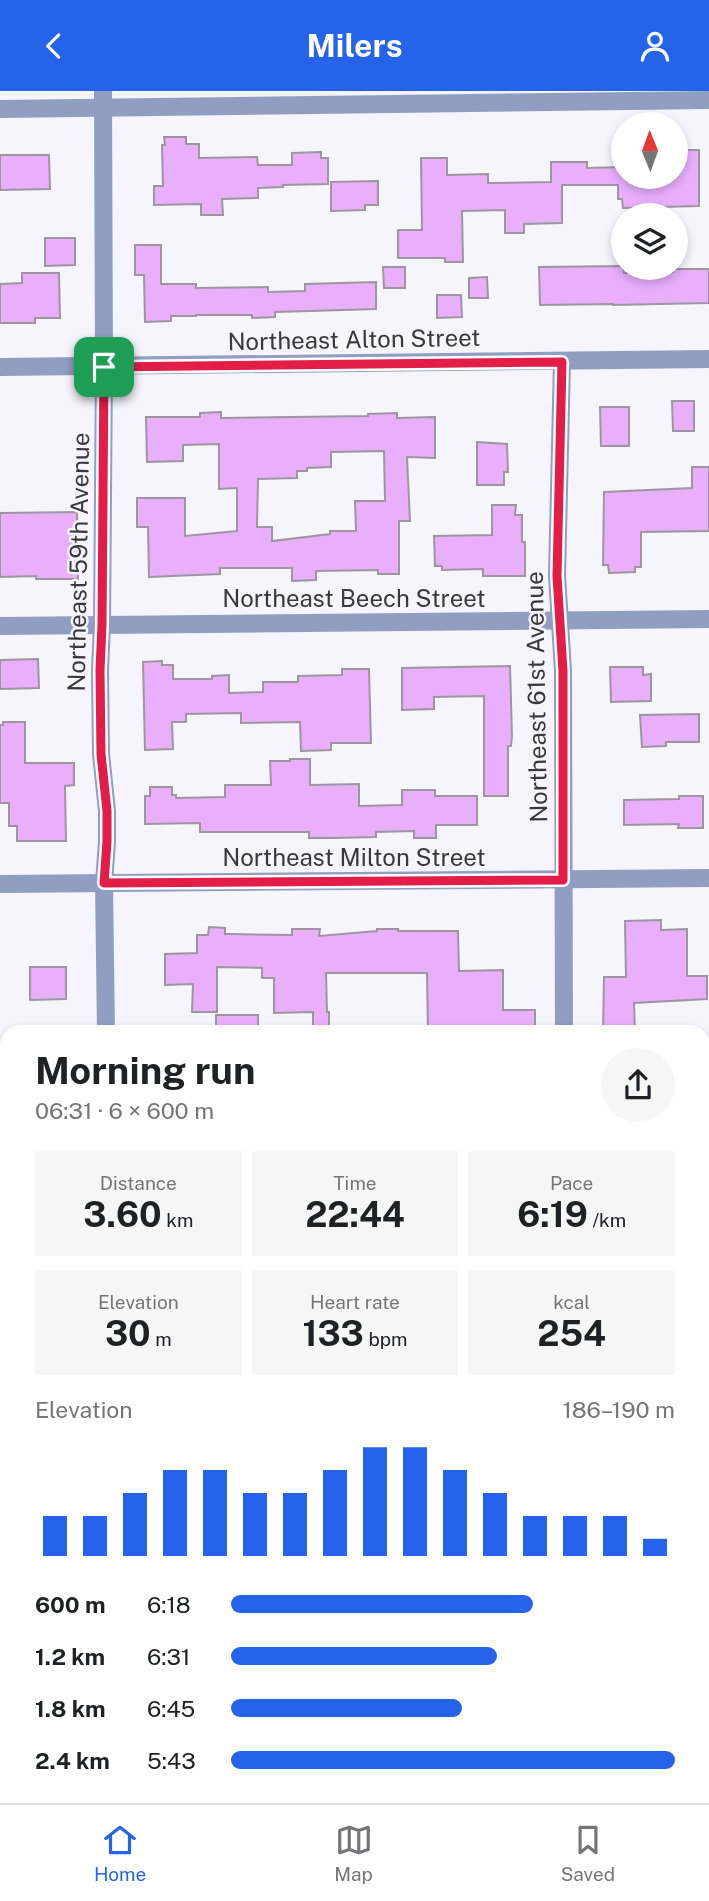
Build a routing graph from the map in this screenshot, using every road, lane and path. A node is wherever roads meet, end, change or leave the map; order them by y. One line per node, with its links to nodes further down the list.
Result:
1 (103, 99): 2 (street); 3 (street); 7 (street, Northeast 59th Avenue)
2 (709, 100)
3 (0, 109)
4 (709, 359): 5 (street, Northeast Alton Street)
5 (562, 362): 7 (street, Northeast Alton Street); 9 (street, Northeast 61st Avenue)
6 (0, 367): 7 (street, Northeast Alton Street)
7 (104, 367): 10 (street, Northeast 59th Avenue)
8 (709, 619): 9 (street, Northeast Beech Street)
9 (559, 621): 10 (street, Northeast Beech Street); 13 (street, Northeast 61st Avenue)
10 (102, 625): 11 (street, Northeast Beech Street); 14 (street, Northeast 59th Avenue)
11 (0, 626)
12 (709, 878): 13 (street, Northeast Milton Street)
13 (563, 880): 14 (street, Northeast Milton Street); 17 (street, Northeast 61st Avenue)
14 (104, 883): 15 (street, Northeast Milton Street); 16 (street, Northeast 59th Avenue)
15 (0, 884)
16 (106, 1025)
17 (564, 1025)

